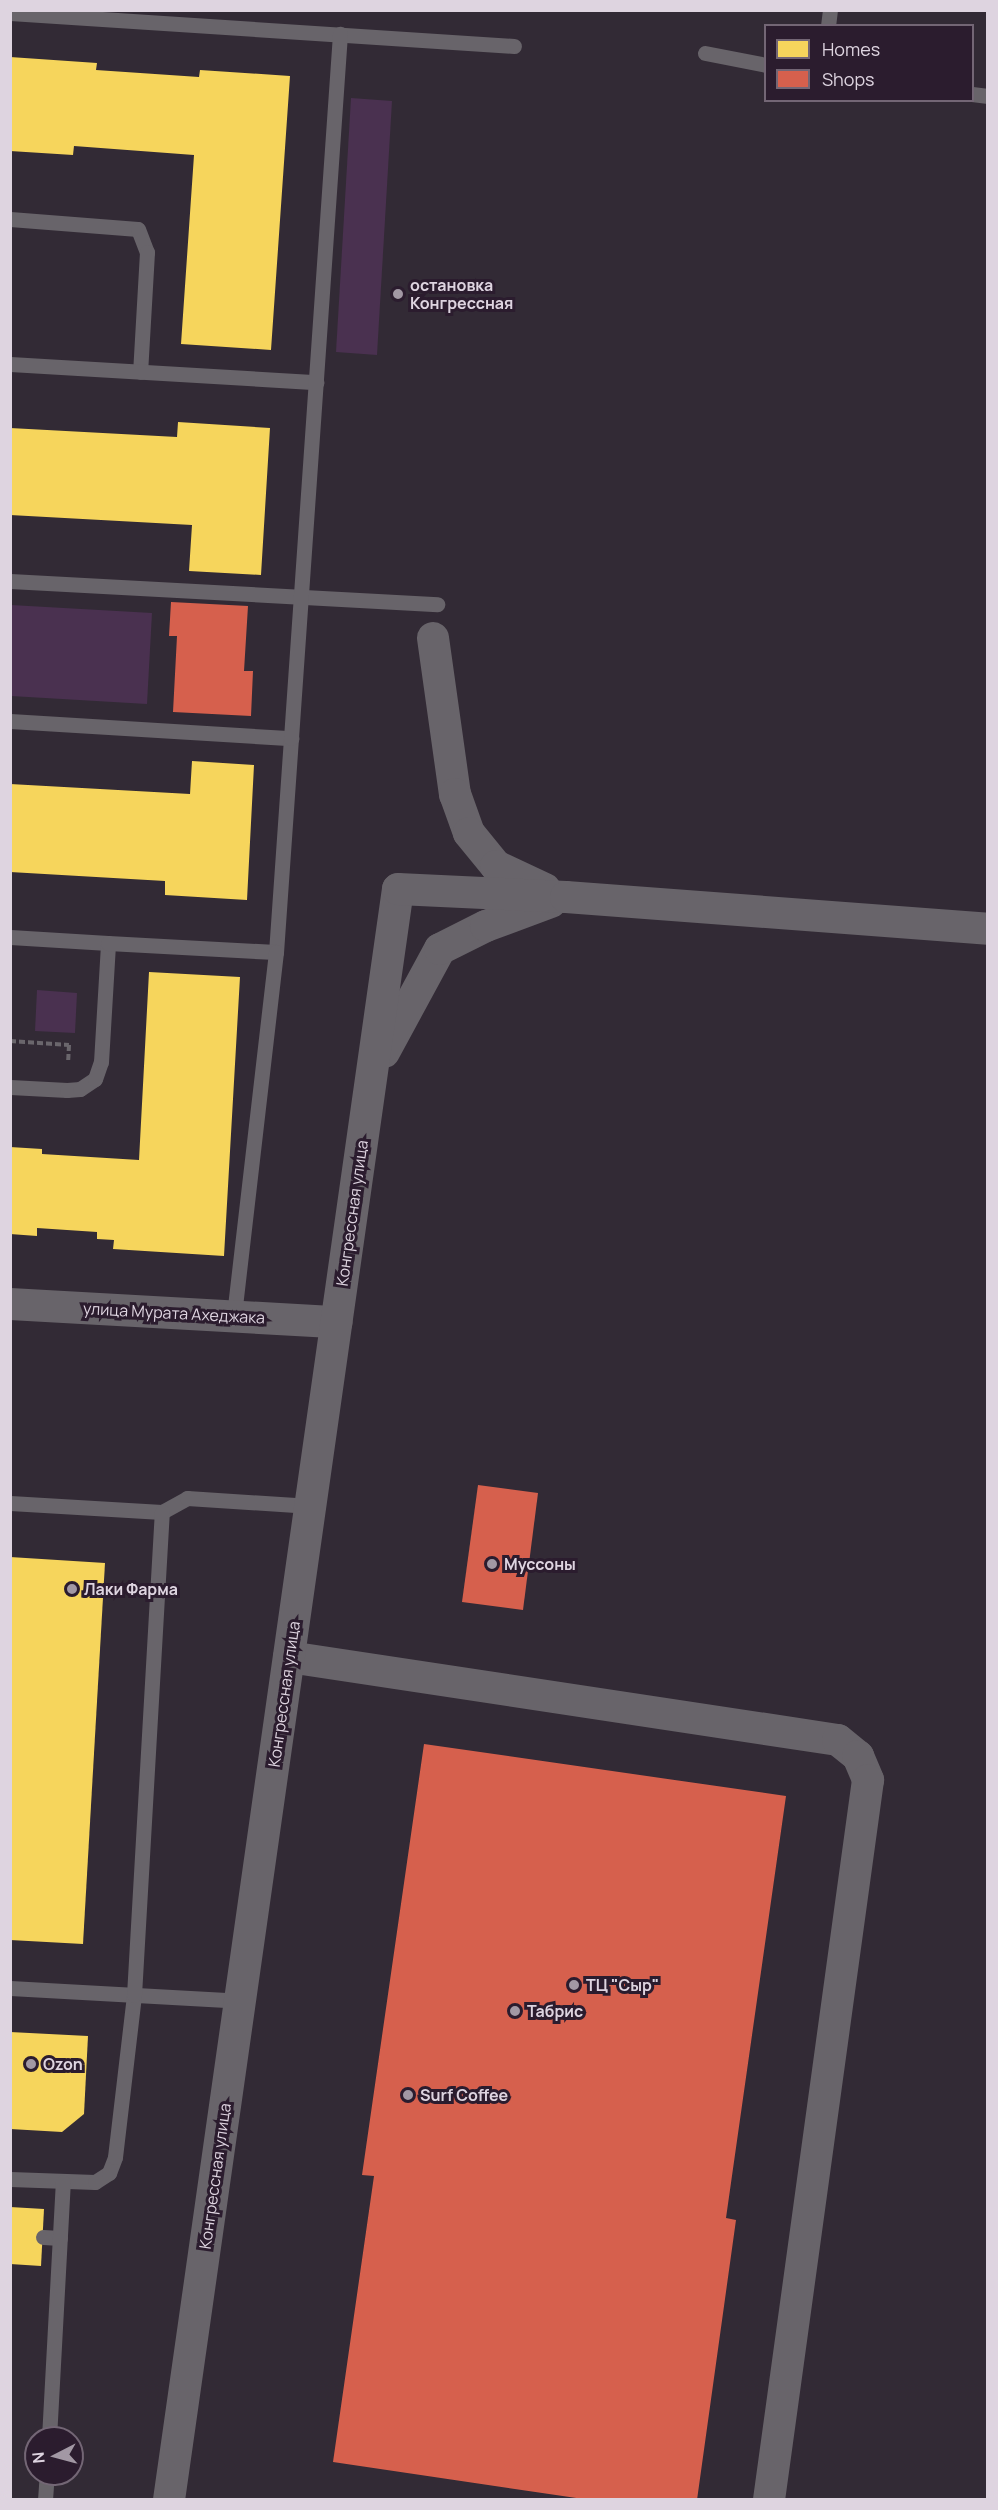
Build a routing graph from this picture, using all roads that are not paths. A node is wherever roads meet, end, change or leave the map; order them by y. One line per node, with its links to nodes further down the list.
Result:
1 (10, 13): 2 (lane)
2 (340, 34): 3 (lane); 9 (lane)
3 (514, 46)
4 (705, 53): 5 (lane)
5 (764, 65)
6 (10, 219): 8 (lane)
7 (10, 364): 8 (lane)
8 (140, 372): 9 (lane)
9 (316, 382): 11 (lane)
10 (10, 581): 11 (lane)
11 (301, 597): 12 (lane); 15 (lane)
12 (437, 604)
13 (433, 638): 16 (street)
14 (10, 721): 15 (lane)
15 (291, 738): 20 (lane)
16 (566, 897): 17 (street); 21 (street); 21 (street, Конгрессная улица)
17 (987, 929)
18 (10, 937): 19 (lane)
19 (108, 943): 20 (lane); 22 (lane)
20 (276, 952): 24 (lane)
21 (372, 1077): 25 (street, Конгрессная улица)
22 (10, 1087)
23 (10, 1304): 24 (street, улица Мурата Ахеджака)
24 (234, 1317): 25 (street, улица Мурата Ахеджака)
25 (337, 1322): 27 (street, Конгрессная улица)
26 (10, 1503): 28 (lane)
27 (311, 1506): 28 (lane); 29 (street, Конгрессная улица)
28 (162, 1512): 31 (lane)
29 (289, 1657): 32 (street, Конгрессная улица); 39 (street)
30 (10, 1988): 31 (lane)
31 (134, 1995): 32 (lane); 34 (lane)
32 (240, 2001): 38 (street, Конгрессная улица)
33 (10, 2180): 34 (lane)
34 (63, 2182): 36 (lane)
35 (43, 2237): 36 (lane)
36 (60, 2238): 37 (lane)
37 (50, 2426)
38 (169, 2499)
39 (769, 2499)

